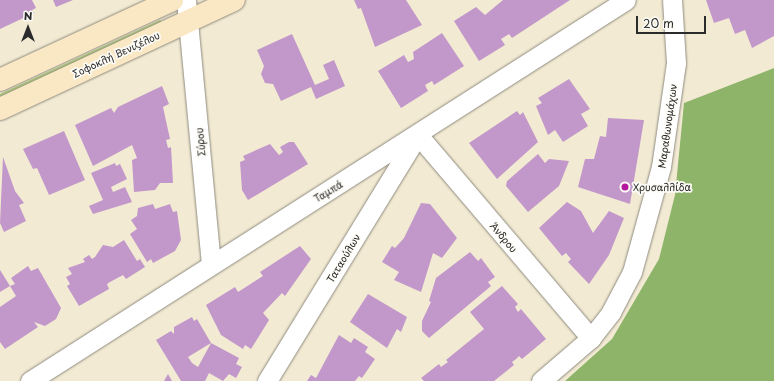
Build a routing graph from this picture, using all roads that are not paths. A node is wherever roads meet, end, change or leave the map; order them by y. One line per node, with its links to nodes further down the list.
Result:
1 (172, 0): 6 (street)
2 (234, 0): 5 (street, Σοφοκλή Βενιζέλου)
3 (626, 0): 8 (street, Ταμπά)
4 (672, 0): 10 (street, Μαραθωνομάχων)
5 (188, 10): 7 (street, Σοφοκλή Βενιζέλου); 9 (street, Σύρου)
6 (0, 80)
7 (0, 109)
8 (418, 135): 9 (street, Ταμπά); 10 (street, Άνδρου); 12 (street, Ταταούλων)
9 (211, 263): 11 (street, Ταμπά)
10 (591, 338): 13 (street, Μαραθωνομάχων)
11 (30, 381)
12 (267, 381)
13 (541, 381)

